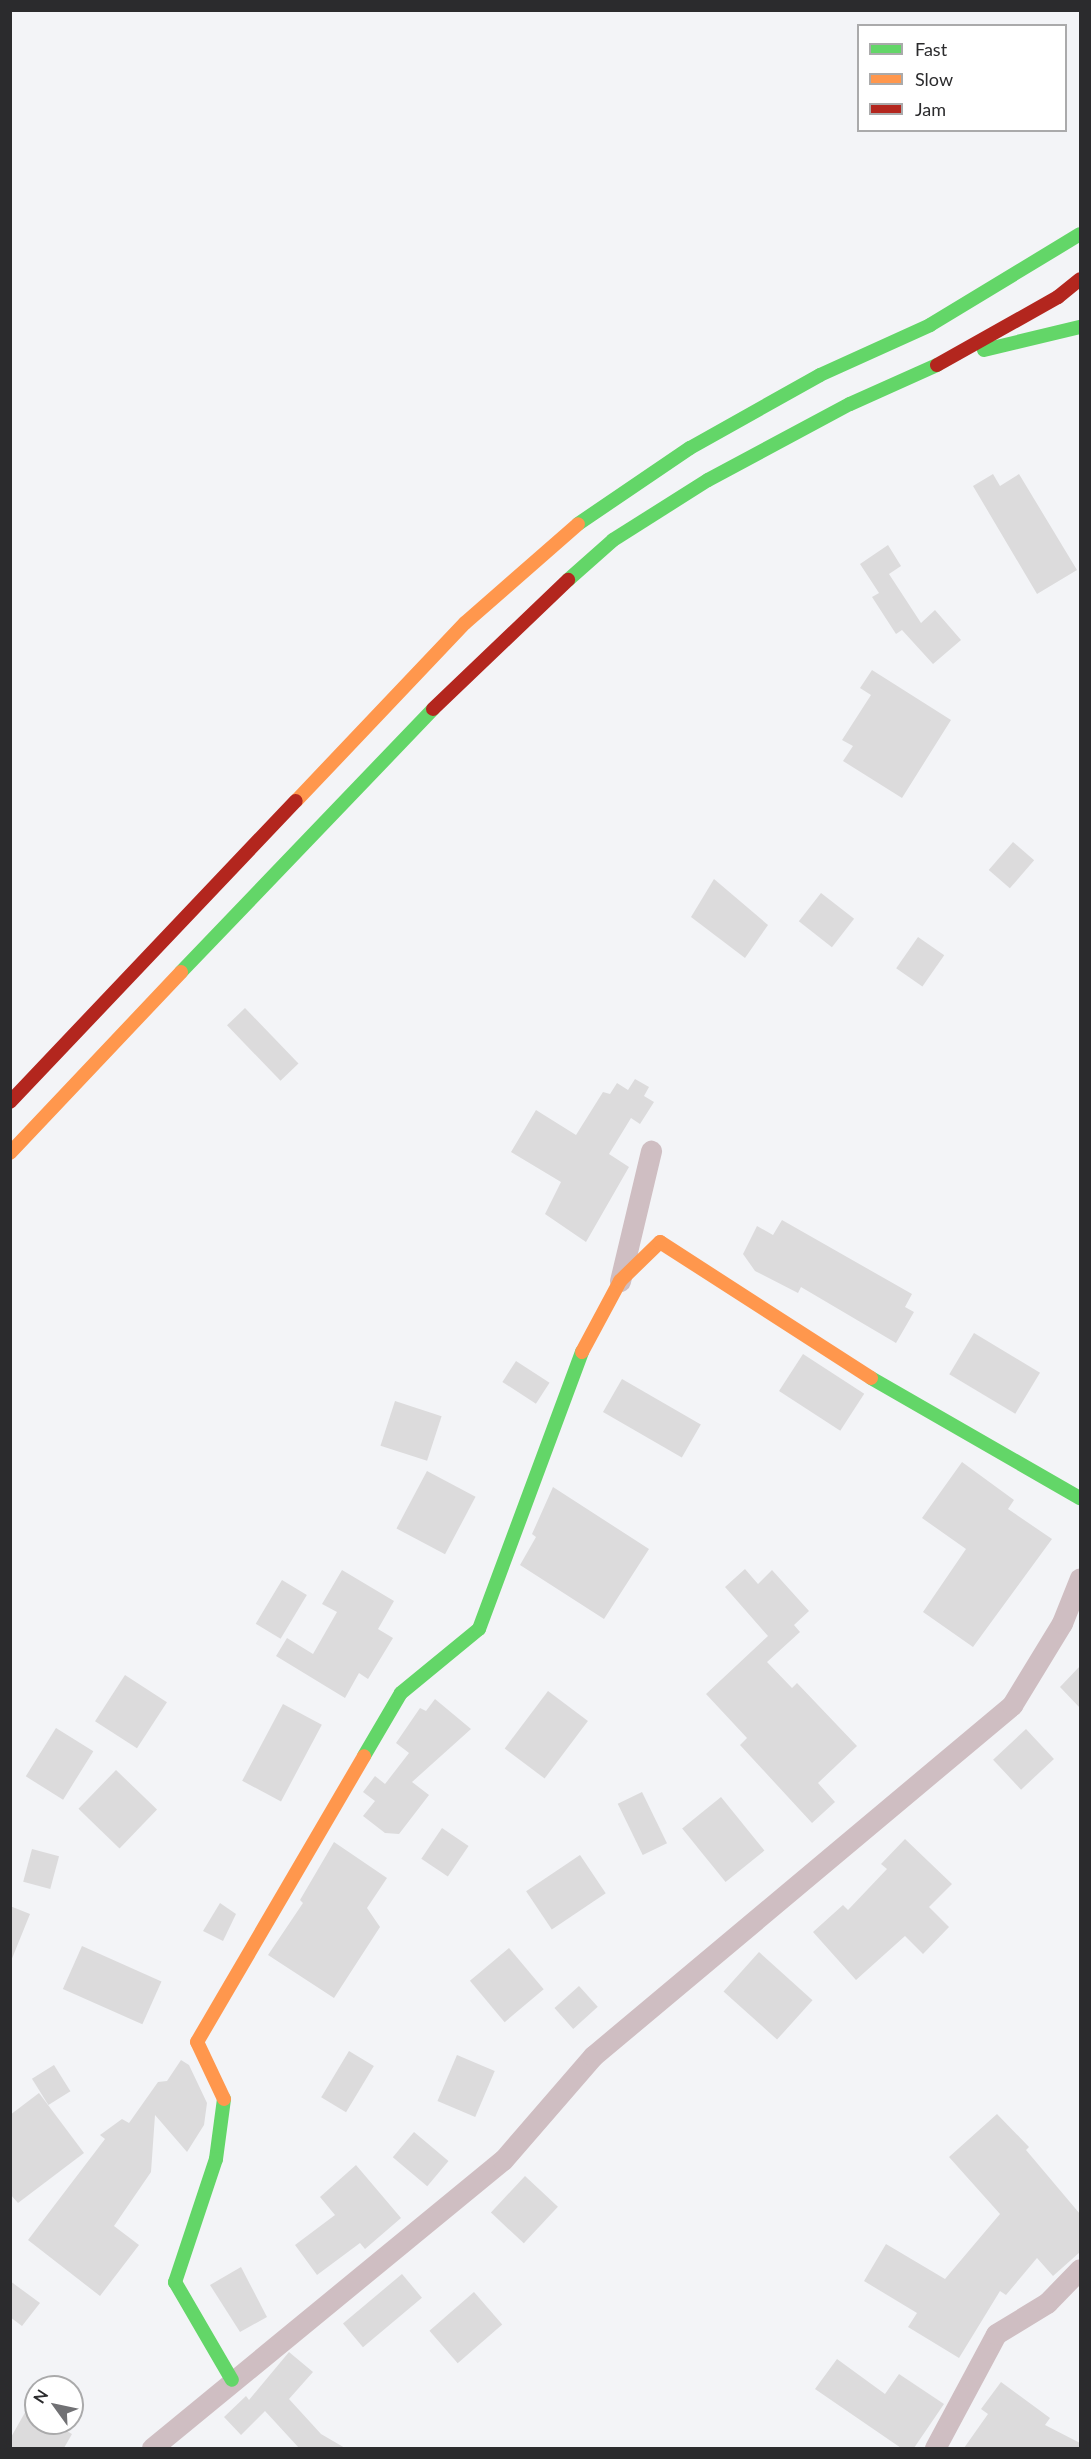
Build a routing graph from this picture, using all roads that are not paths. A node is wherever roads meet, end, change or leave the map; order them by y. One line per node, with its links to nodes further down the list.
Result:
1 (1080, 234): 5 (main road)
2 (1080, 279): 4 (main road)
3 (1080, 327): 4 (main road)
4 (950, 359): 7 (main road)
5 (10, 1102)
6 (651, 1151): 8 (street)
7 (10, 1153)
8 (620, 1281): 9 (main road); 12 (main road)
9 (1080, 1498)
10 (1080, 1578): 12 (street)
11 (1080, 2269): 14 (street)
12 (232, 2380): 13 (street)
13 (152, 2448)
14 (935, 2448)

